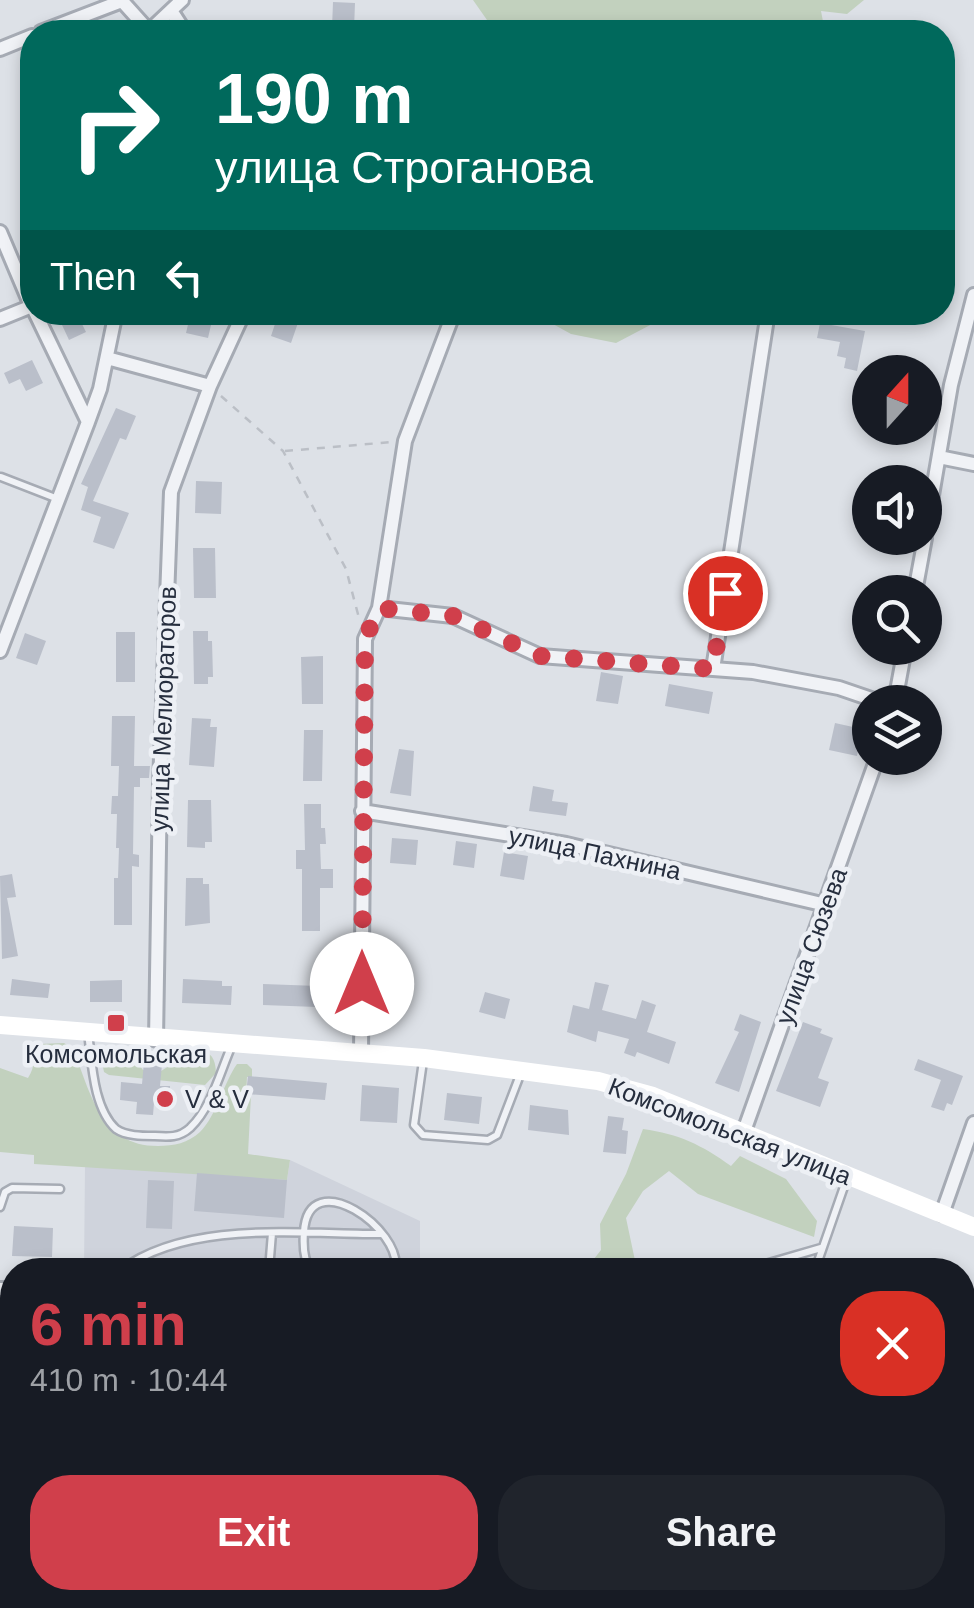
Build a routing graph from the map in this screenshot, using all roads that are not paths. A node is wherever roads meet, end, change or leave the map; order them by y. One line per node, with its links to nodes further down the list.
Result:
1 (182, 0): 3 (street)
2 (122, 1): 4 (street); 5 (street)
3 (172, 12): 6 (street); 7 (street)
4 (73, 20)
5 (139, 20)
6 (163, 20)
7 (177, 20)
8 (0, 232): 9 (street)
9 (20, 279)
10 (974, 295): 19 (street)
11 (41, 325): 18 (street)
12 (113, 325): 16 (street)
13 (238, 325): 17 (street, улица Мелиораторов)
14 (449, 325): 24 (street)
15 (766, 325): 26 (street)
16 (106, 358): 17 (street); 18 (street)
17 (210, 386): 33 (street, улица Мелиораторов)
18 (88, 422): 23 (street)
19 (939, 457): 20 (street); 21 (street)
20 (974, 464)
21 (938, 465)
22 (1, 476): 23 (lane)
23 (58, 499): 25 (street)
24 (379, 608): 26 (street); 29 (street)
25 (0, 651)
26 (713, 669): 27 (street)
27 (852, 692)
28 (871, 775): 30 (street, улица Сюзева)
29 (362, 810): 30 (street, улица Пахнина); 35 (street)
30 (826, 905): 39 (street, улица Сюзева)
31 (0, 1025): 32 (main road, Комсомольская улица)
32 (88, 1032): 33 (main road, Комсомольская улица); 34 (lane)
33 (156, 1040): 34 (main road, Комсомольская улица)
34 (232, 1045): 35 (main road, Комсомольская улица)
35 (362, 1052): 36 (main road, Комсомольская улица)
36 (424, 1058): 37 (main road, Комсомольская улица); 37 (lane)
37 (522, 1070): 39 (main road, Комсомольская улица)
38 (974, 1123): 43 (street)
39 (743, 1134): 40 (main road, Комсомольская улица)
40 (848, 1176): 43 (main road, Комсомольская улица); 48 (lane)
41 (60, 1189): 42 (lane)
42 (0, 1207)
43 (942, 1214): 44 (main road, Комсомольская улица)
44 (974, 1227)
45 (272, 1233): 46 (lane); 49 (lane); 50 (lane)
46 (304, 1234): 47 (lane); 47 (lane); 51 (lane)
47 (381, 1234): 52 (lane)
48 (821, 1248): 53 (lane); 54 (lane)
49 (141, 1258)
50 (271, 1258)
51 (306, 1258)
52 (394, 1258)
53 (786, 1258)
54 (818, 1258)

